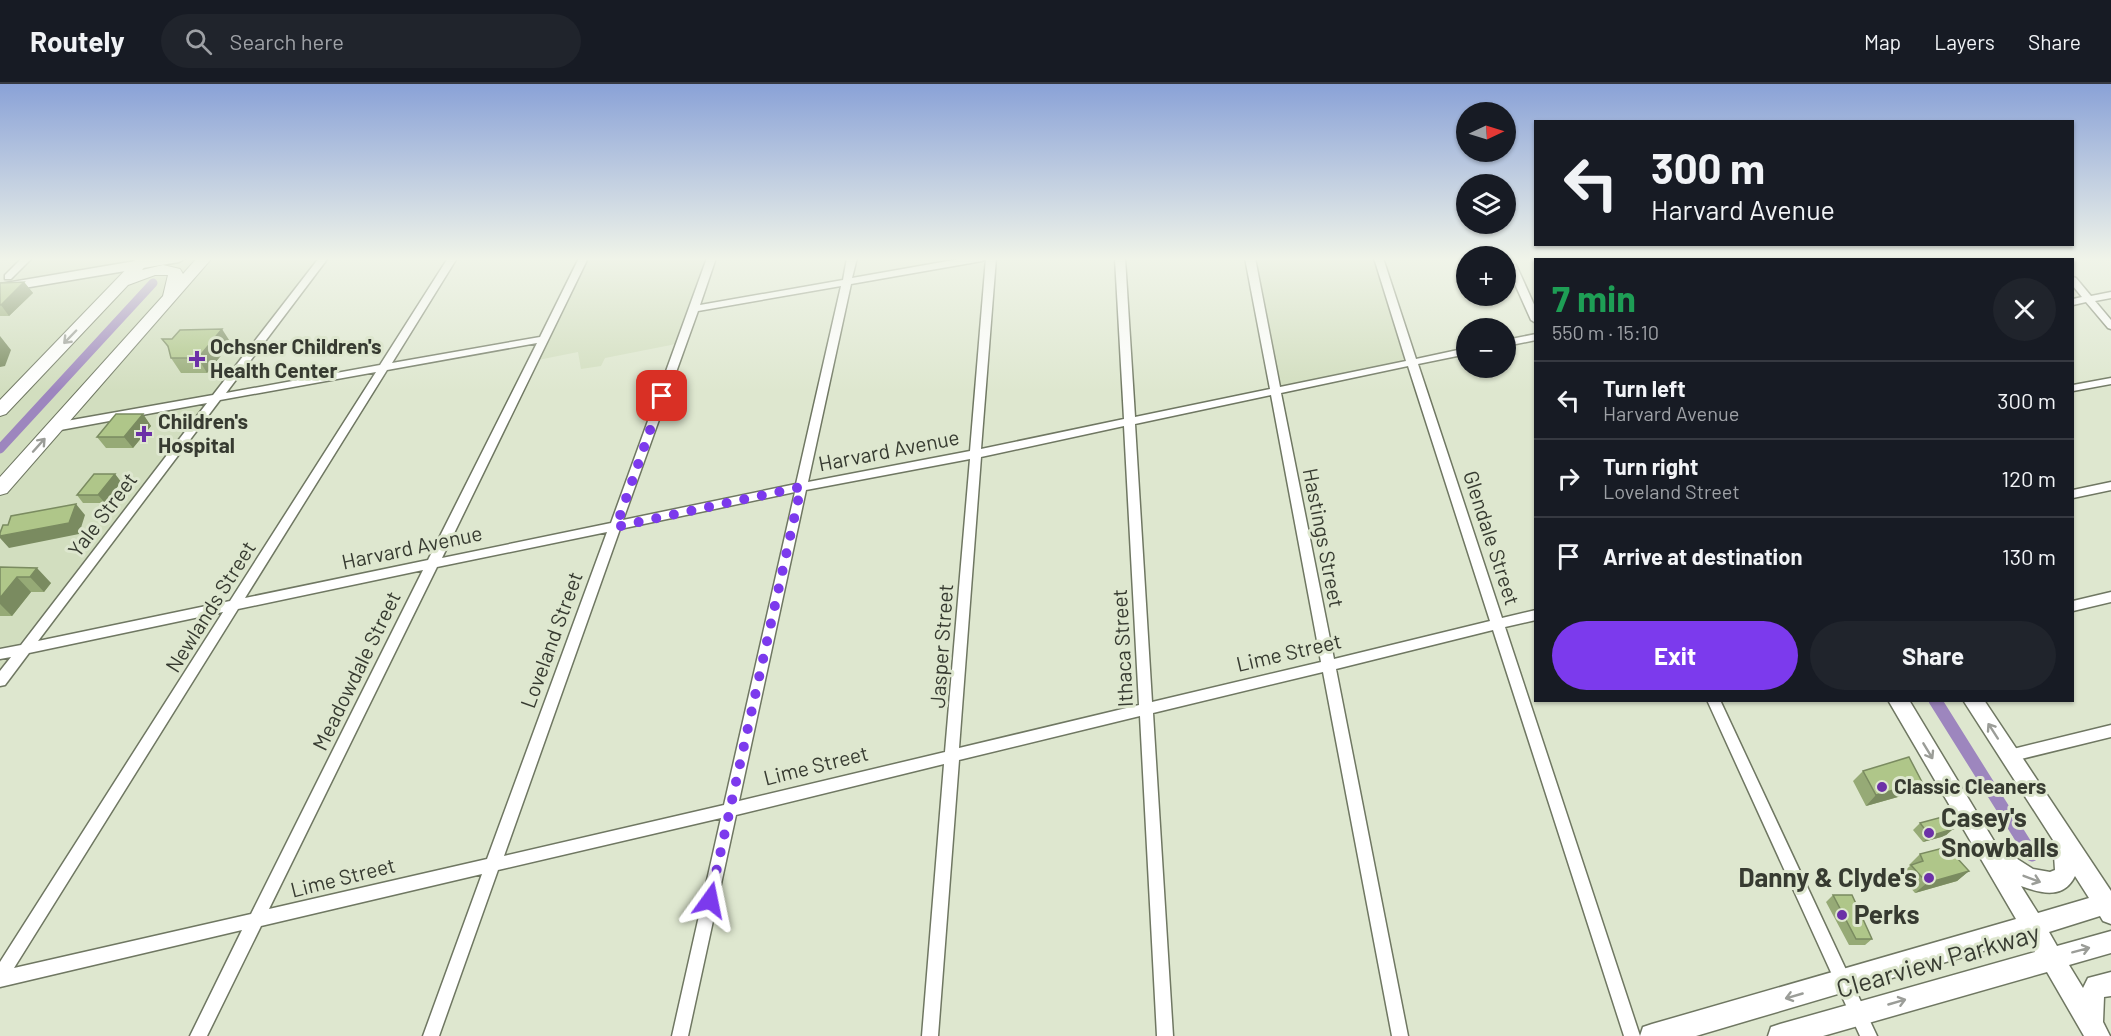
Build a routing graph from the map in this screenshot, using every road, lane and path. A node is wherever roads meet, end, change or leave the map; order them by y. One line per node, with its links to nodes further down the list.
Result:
1 (102, 302): 26 (main road, one-way to 26)
2 (166, 302): 28 (main road)
3 (290, 302): 25 (street, Yale Street)
4 (425, 302): 21 (street, Newlands Street)
5 (562, 302): 17 (street, Meadowdale Street)
6 (695, 302): 14 (street, Loveland Street)
7 (733, 302): 14 (street)
8 (842, 302): 31 (street)
9 (988, 302): 29 (street, Jasper Street)
10 (1123, 302): 27 (street, Ithaca Street)
11 (1258, 302): 24 (street, Hastings Street)
12 (1393, 302): 20 (street, Glendale Street)
13 (2092, 302): 15 (street)
14 (693, 309): 34 (street, Loveland Street)
15 (2111, 326)
16 (1534, 337): 18 (street)
17 (543, 339): 21 (street); 35 (street, Meadowdale Street)
18 (1516, 341)
19 (1456, 353): 20 (street, Harvard Avenue)
20 (1412, 362): 24 (street, Harvard Avenue); 40 (street, Glendale Street)
21 (385, 367): 25 (street); 37 (street, Newlands Street)
22 (2111, 381): 23 (street)
23 (2074, 388)
24 (1275, 392): 27 (street, Harvard Avenue); 43 (street, Hastings Street)
25 (216, 398): 28 (street); 41 (street, Yale Street)
26 (0, 410)
27 (1131, 421): 29 (street, Harvard Avenue); 48 (street, Ithaca Street)
28 (55, 427): 32 (main road, one-way to 28)
29 (976, 454): 31 (street, Harvard Avenue); 50 (street, Jasper Street)
30 (2111, 486): 33 (street)
31 (801, 487): 34 (street, Harvard Avenue); 52 (street)
32 (0, 489)
33 (2074, 494)
34 (616, 527): 35 (street, Harvard Avenue); 55 (street, Loveland Street)
35 (432, 564): 37 (street, Harvard Avenue); 57 (street, Meadowdale Street)
36 (2111, 597): 38 (street)
37 (235, 605): 41 (street, Harvard Avenue); 61 (street, Newlands Street)
38 (2074, 606)
39 (1534, 615): 40 (street, Lime Street)
40 (1499, 623): 43 (street, Lime Street); 72 (street, Glendale Street)
41 (24, 649): 42 (street, Harvard Avenue); 44 (street, Yale Street)
42 (0, 654)
43 (1327, 666): 48 (street, Lime Street); 71 (street, Hastings Street)
44 (0, 681)
45 (1714, 702): 62 (street)
46 (1899, 702): 54 (main road, one-way to 54)
47 (1974, 702): 51 (main road, one-way to 47)
48 (1145, 708): 50 (street, Lime Street); 70 (street, Ithaca Street)
49 (2111, 731): 51 (street)
50 (953, 755): 52 (street, Lime Street); 69 (street, Jasper Street)
51 (2008, 756): 53 (main road)
52 (729, 810): 55 (street, Lime Street); 68 (street)
53 (2061, 833): 54 (main road, one-way to 53); 56 (main road)
54 (1984, 846): 58 (main road)
55 (494, 863): 57 (street, Lime Street); 67 (street, Loveland Street)
56 (2109, 906): 58 (main road, Clearview Parkway)
57 (255, 920): 61 (street, Lime Street); 66 (street, Meadowdale Street)
58 (2032, 926): 60 (main road); 62 (main road, Clearview Parkway)
59 (2111, 942): 60 (main road, Clearview Parkway, one-way to 59)
60 (2050, 958): 64 (main road, Clearview Parkway, one-way to 60); 65 (main road)
61 (0, 978)
62 (1844, 982): 64 (street); 73 (main road, Clearview Parkway, one-way to 73)
63 (2111, 984): 65 (main road)
64 (1859, 1013): 74 (main road, Clearview Parkway); 75 (street)
65 (2095, 1030)
66 (198, 1036)
67 (431, 1036)
68 (680, 1036)
69 (930, 1036)
70 (1165, 1036)
71 (1400, 1036)
72 (1632, 1036)
73 (1652, 1036)
74 (1780, 1036)
75 (1869, 1036)

